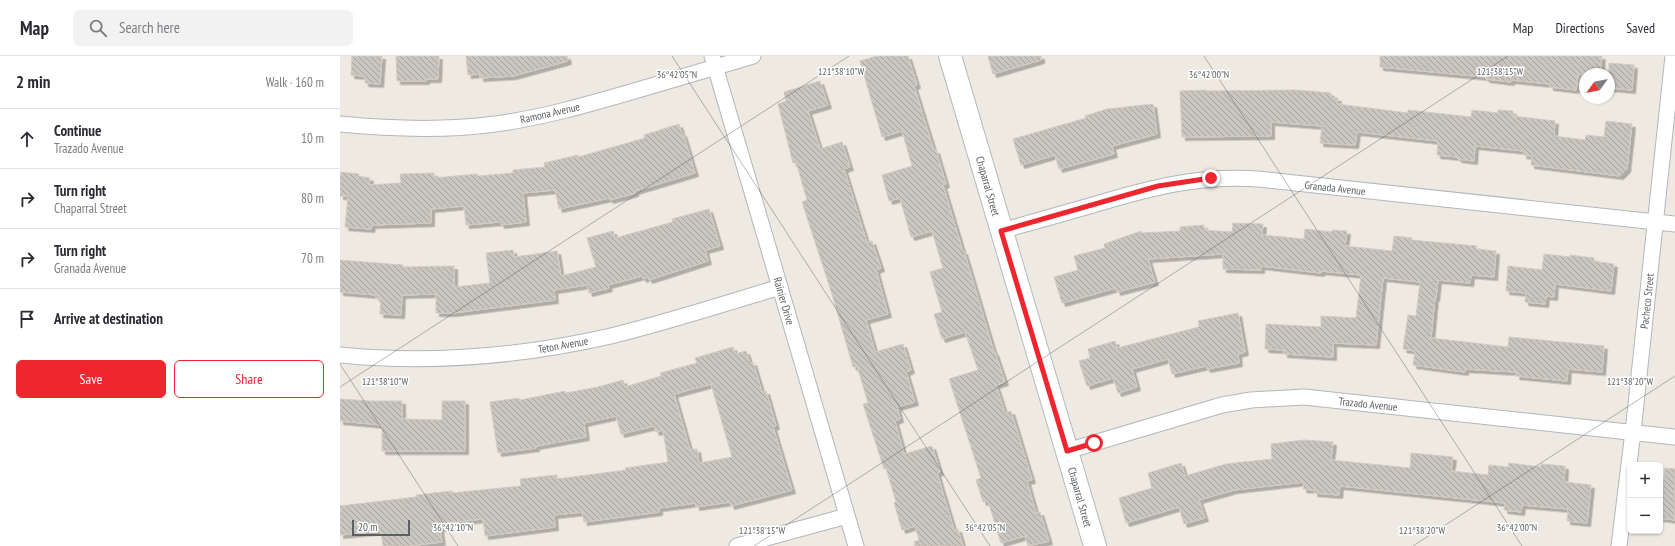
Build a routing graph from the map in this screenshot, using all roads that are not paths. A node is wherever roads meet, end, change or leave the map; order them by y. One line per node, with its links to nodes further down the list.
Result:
1 (753, 56): 4 (street, Ramona Avenue)
2 (950, 56): 8 (street, Chaparral Street)
3 (1673, 56): 6 (street, Pacheco Street)
4 (714, 62): 5 (street, Ramona Avenue); 9 (street, Rainier Drive)
5 (340, 124)
6 (1655, 222): 7 (street, Granada Avenue); 8 (street, Granada Avenue); 11 (street, Pacheco Street)
7 (1675, 224)
8 (1001, 231): 13 (street, Chaparral Street)
9 (780, 287): 10 (street, Teton Avenue); 14 (street, Rainier Drive)
10 (340, 355)
11 (1633, 432): 12 (street, Trazado Avenue); 13 (street, Trazado Avenue); 18 (street, Pacheco Street)
12 (1675, 437)
13 (1067, 451): 17 (street, Chaparral Street)
14 (847, 516): 15 (street); 16 (street, Rainier Drive)
15 (737, 546)
16 (856, 546)
17 (1095, 546)
18 (1619, 546)

